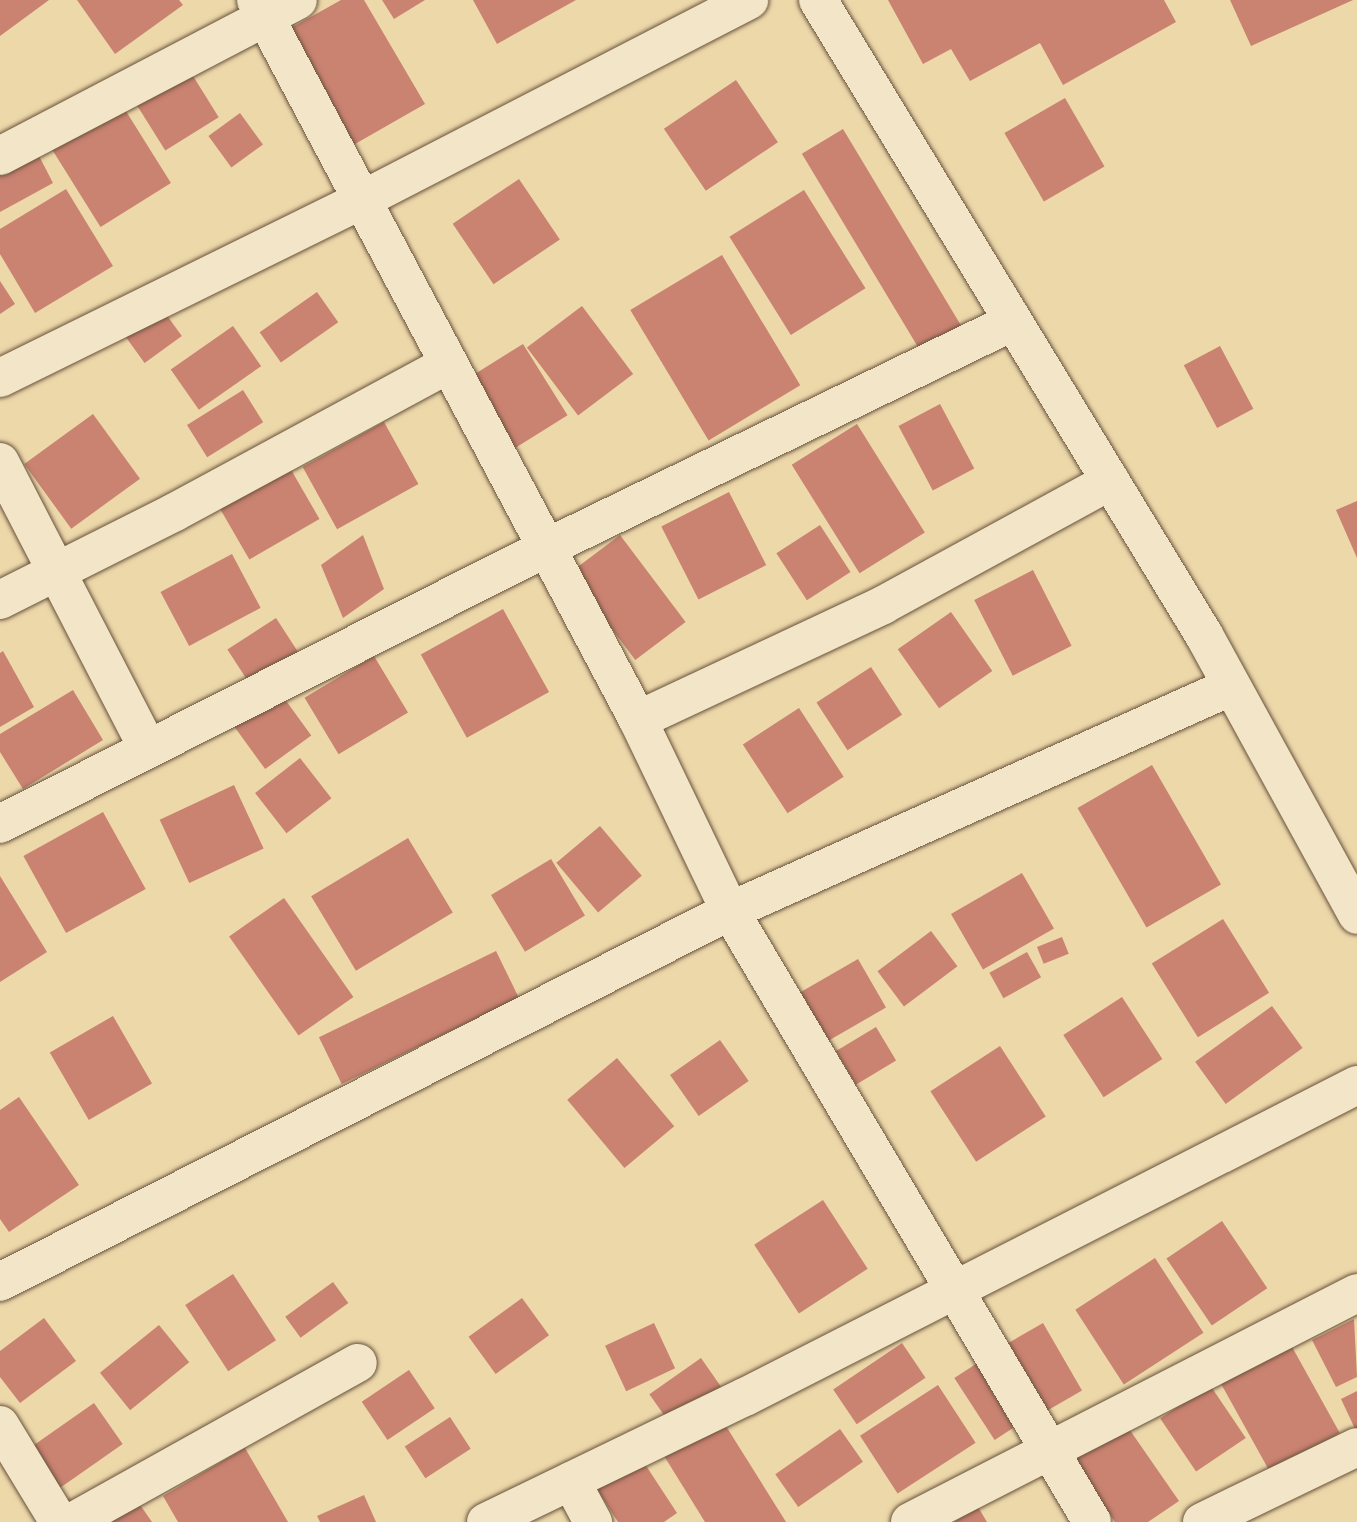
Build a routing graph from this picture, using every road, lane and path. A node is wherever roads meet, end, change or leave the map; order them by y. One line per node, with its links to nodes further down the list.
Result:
1 (298, 0): 4 (street)
2 (749, 0): 6 (street)
3 (818, 0): 7 (street)
4 (260, 8): 5 (street); 6 (street)
5 (0, 156)
6 (360, 201): 8 (street); 9 (street)
7 (1012, 323): 11 (street); 12 (street)
8 (449, 365): 12 (street); 13 (street)
9 (0, 378)
10 (0, 462): 13 (street)
11 (1110, 481): 15 (street); 16 (street)
12 (546, 548): 16 (street); 17 (street)
13 (55, 573): 14 (street); 17 (street)
14 (0, 600)
15 (1230, 687): 19 (street); 20 (street)
16 (638, 720): 19 (street)
17 (148, 749): 18 (street)
18 (0, 824)
19 (730, 911): 22 (street); 23 (street)
20 (1357, 915)
21 (1357, 1085): 23 (street)
22 (0, 1282)
23 (951, 1289): 28 (street); 29 (street)
24 (1357, 1293): 28 (street)
25 (358, 1363): 31 (street)
26 (0, 1425): 30 (street)
27 (1357, 1447): 36 (street)
28 (1047, 1451): 34 (street); 35 (street)
29 (571, 1481): 32 (street); 33 (street)
30 (60, 1522)
31 (72, 1522)
32 (486, 1522)
33 (593, 1522)
34 (910, 1522)
35 (1092, 1522)
36 (1202, 1522)

